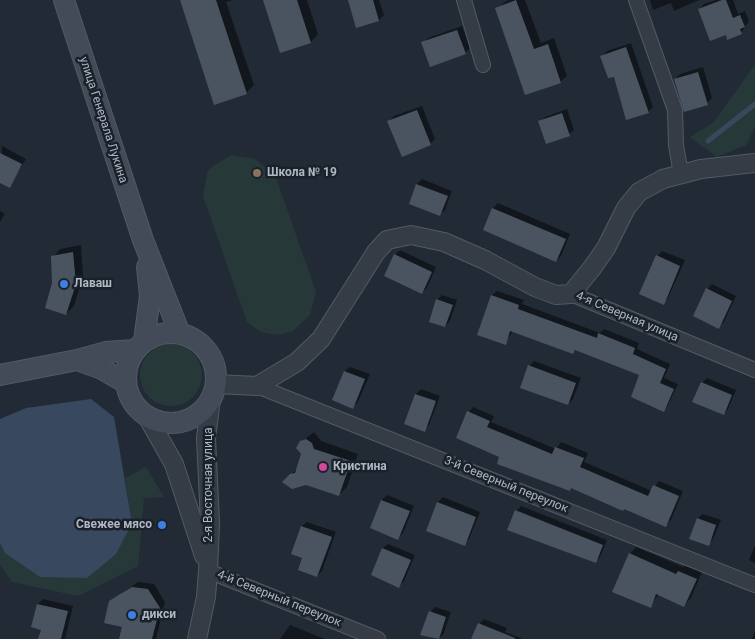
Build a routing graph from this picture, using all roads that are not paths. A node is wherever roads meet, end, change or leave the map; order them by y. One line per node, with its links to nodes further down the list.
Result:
1 (64, 0): 7 (main road, улица Генерала Лукина)
2 (464, 0): 4 (street)
3 (636, 0): 6 (street)
4 (483, 65)
5 (755, 163): 6 (street)
6 (681, 174): 8 (street)
7 (143, 240): 9 (main road, улица Генерала Лукина); 10 (main road, улица Генерала Лукина)
8 (571, 294): 12 (street, 4-я Северная улица); 15 (street, 4-я Северная улица)
9 (180, 334): 10 (main road); 16 (main road)
10 (140, 345): 11 (main road); 14 (main road)
11 (77, 360): 13 (main road); 14 (main road)
12 (755, 370)
13 (0, 375)
14 (126, 383): 17 (main road)
15 (257, 386): 16 (street); 19 (street, 3-й Северный переулок)
16 (214, 392): 17 (main road); 18 (street, 2-я Восточная улица)
17 (148, 418): 18 (street, 2-я Восточная улица)
18 (208, 571): 20 (street, 2-я Восточная улица); 21 (street, 4-й Северный переулок)
19 (755, 585)
20 (197, 639)
21 (378, 639)

